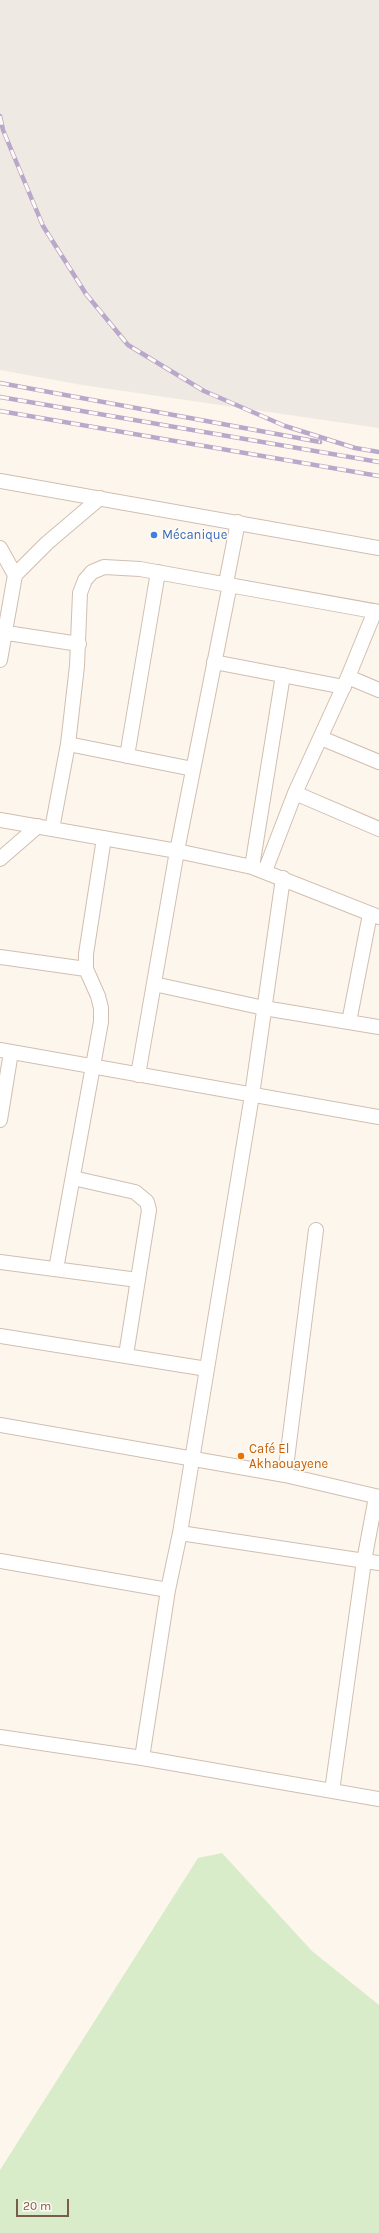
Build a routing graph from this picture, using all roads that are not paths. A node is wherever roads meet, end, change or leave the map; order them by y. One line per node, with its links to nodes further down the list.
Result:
1 (0, 481): 2 (street)
2 (100, 498): 3 (street); 7 (street)
3 (238, 522): 5 (street); 8 (street)
4 (0, 548): 7 (street)
5 (379, 548)
6 (158, 572): 8 (street); 11 (street); 19 (street)
7 (15, 575): 10 (street)
8 (228, 584): 9 (street); 13 (street)
9 (377, 611): 15 (street)
10 (2, 633): 11 (street); 12 (street)
11 (79, 644): 18 (street)
12 (0, 660)
13 (214, 662): 14 (street); 21 (street)
14 (283, 676): 15 (street); 30 (street)
15 (346, 682): 16 (street); 17 (street)
16 (379, 690)
17 (321, 738): 20 (street); 22 (street)
18 (68, 744): 19 (street); 25 (street)
19 (127, 756): 21 (street)
20 (379, 762)
21 (194, 769): 28 (street)
22 (295, 793): 26 (street); 30 (street)
23 (0, 820): 24 (street)
24 (38, 826): 25 (street); 29 (street)
25 (52, 829): 27 (street)
26 (379, 829)
27 (104, 838): 28 (street); 34 (street)
28 (177, 851): 30 (street); 35 (street)
29 (0, 859)
30 (259, 869): 31 (street)
31 (283, 878): 32 (street); 36 (street)
32 (375, 915): 37 (street)
33 (0, 957): 34 (street)
34 (86, 969): 40 (street)
35 (154, 984): 36 (street); 41 (street)
36 (264, 1008): 37 (street); 42 (street)
37 (349, 1022): 38 (street)
38 (379, 1027)
39 (6, 1051): 40 (street); 44 (street)
40 (92, 1066): 41 (street); 45 (street)
41 (138, 1075): 42 (street)
42 (252, 1095): 43 (street); 52 (street)
43 (379, 1118)
44 (0, 1120)
45 (72, 1178): 48 (street); 49 (street)
46 (316, 1230): 55 (street)
47 (0, 1262): 48 (street)
48 (56, 1269): 49 (street)
49 (138, 1280): 51 (street)
50 (0, 1336): 51 (street)
51 (126, 1355): 52 (street)
52 (207, 1369): 54 (street)
53 (0, 1425): 54 (street)
54 (192, 1457): 55 (street); 57 (street)
55 (285, 1475): 56 (street)
56 (377, 1497): 59 (street)
57 (180, 1533): 59 (street); 61 (street)
58 (0, 1561): 61 (street)
59 (364, 1561): 60 (street); 64 (street)
60 (379, 1563)
61 (168, 1590): 63 (street)
62 (0, 1737): 63 (street)
63 (142, 1758): 64 (street)
64 (332, 1791): 65 (street)
65 (379, 1799)

